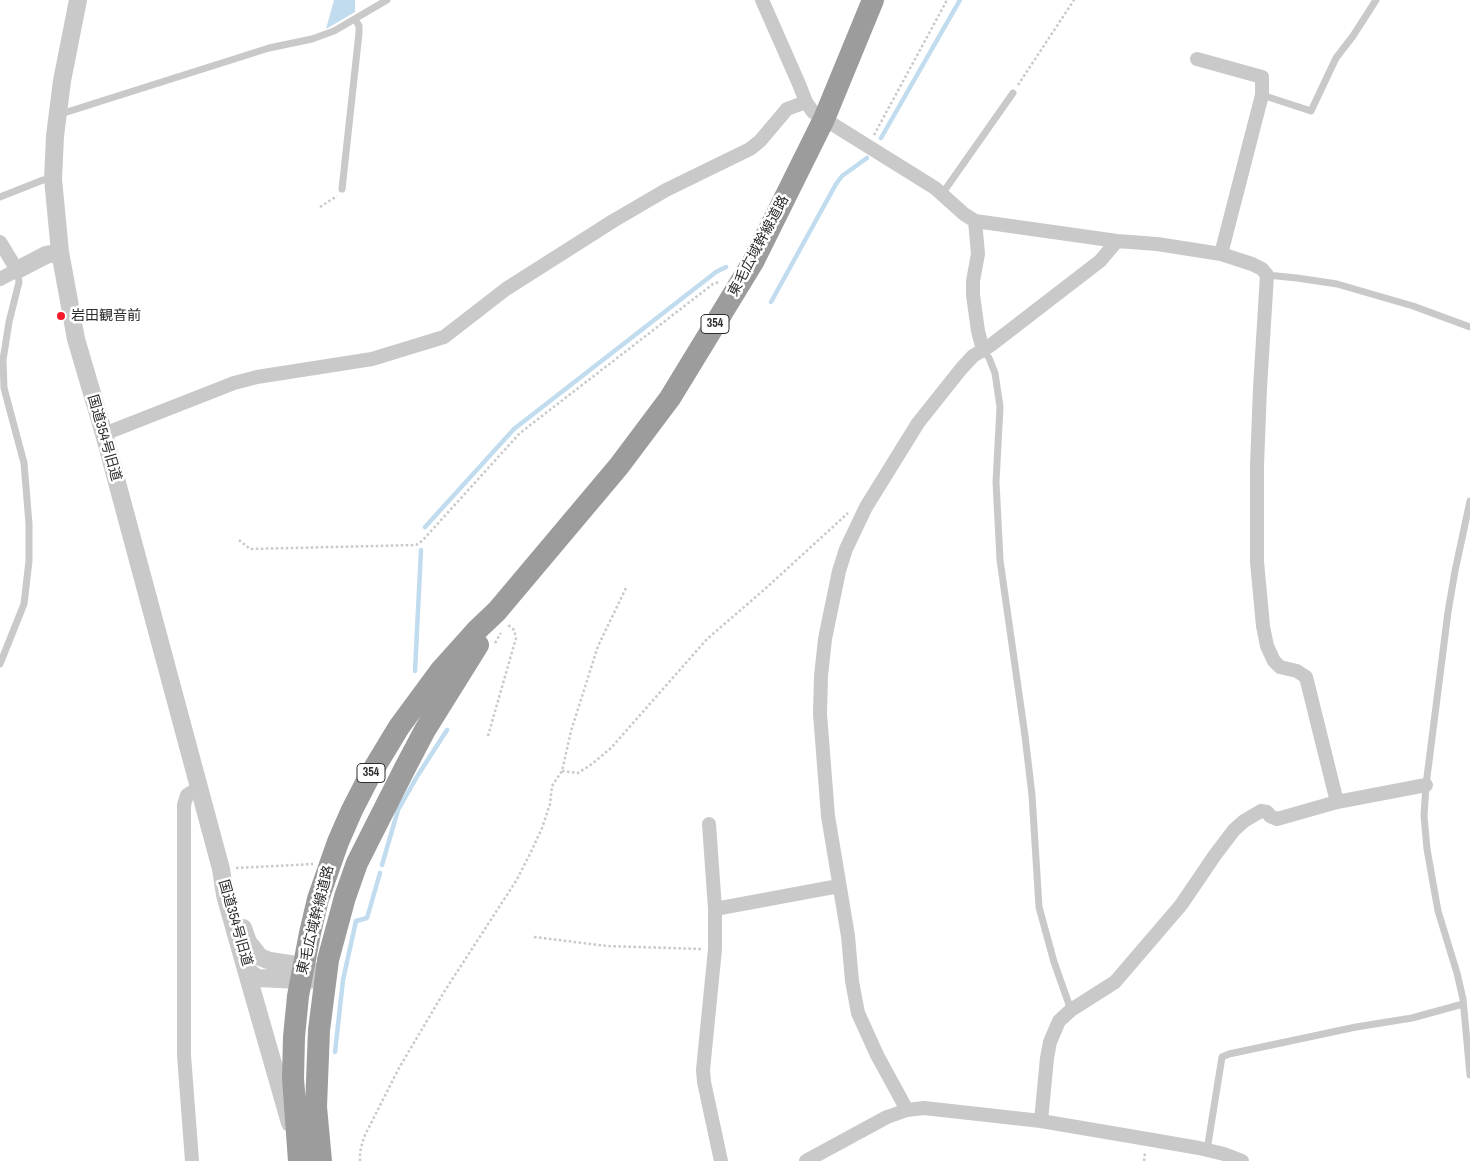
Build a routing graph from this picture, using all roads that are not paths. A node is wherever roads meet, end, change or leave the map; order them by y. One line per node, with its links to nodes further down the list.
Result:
1 (78, 0): 11 (street, 国道354号旧道)
2 (387, 0): 6 (lane)
3 (762, 0): 10 (street)
4 (873, 0): 12 (highway, 東毛広域幹線道路 / 354)
5 (1376, 0): 9 (lane)
6 (355, 18): 11 (lane); 14 (lane)
7 (1198, 59): 9 (street)
8 (1013, 94): 15 (lane)
9 (1262, 94): 21 (street)
10 (806, 102): 12 (street); 27 (street)
11 (57, 113): 13 (street, 国道354号旧道)
12 (824, 119): 15 (street); 29 (highway, 東毛広域幹線道路 / 354)
13 (53, 178): 16 (lane); 20 (street, 国道354号旧道)
14 (342, 189)
15 (942, 194): 17 (street)
16 (0, 197)
17 (975, 221): 19 (street); 26 (street)
18 (0, 242): 22 (street)
19 (1117, 242): 21 (street); 26 (street)
20 (60, 252): 22 (street); 27 (street, 国道354号旧道)
21 (1221, 254): 23 (street)
22 (17, 270): 24 (street); 30 (lane)
23 (1268, 276): 25 (lane); 33 (street)
24 (0, 279)
25 (1470, 327)
26 (983, 350): 36 (street); 42 (lane)
27 (104, 434): 32 (street, 国道354号旧道)
28 (1470, 501): 31 (lane)
29 (498, 611): 39 (highway, 東毛広域幹線道路 / 354); 40 (highway, 東毛広域幹線道路 / 354)
30 (0, 664)
31 (1426, 784): 33 (street); 41 (lane)
32 (199, 790): 35 (street, 国道354号旧道); 48 (street)
33 (1338, 802): 42 (street)
34 (709, 824): 37 (street)
35 (221, 869): 38 (street, 国道354号旧道); 39 (street, 国道354号旧道)
36 (839, 886): 37 (street); 44 (street)
37 (715, 909): 50 (street)
38 (245, 966): 39 (street, 国道354号旧道); 47 (street)
39 (302, 973): 40 (street, 国道354号旧道); 47 (highway, 東毛広域幹線道路 / 354)
40 (325, 979): 49 (highway, 東毛広域幹線道路 / 354)
41 (1463, 1004): 43 (lane); 46 (lane)
42 (1071, 1010): 45 (street)
43 (1470, 1075)
44 (907, 1110): 45 (street); 51 (street)
45 (1041, 1121): 46 (street)
46 (1207, 1150): 52 (street)
47 (298, 1154)
48 (192, 1161)
49 (320, 1161)
50 (721, 1161)
51 (806, 1161)
52 (1242, 1161)

